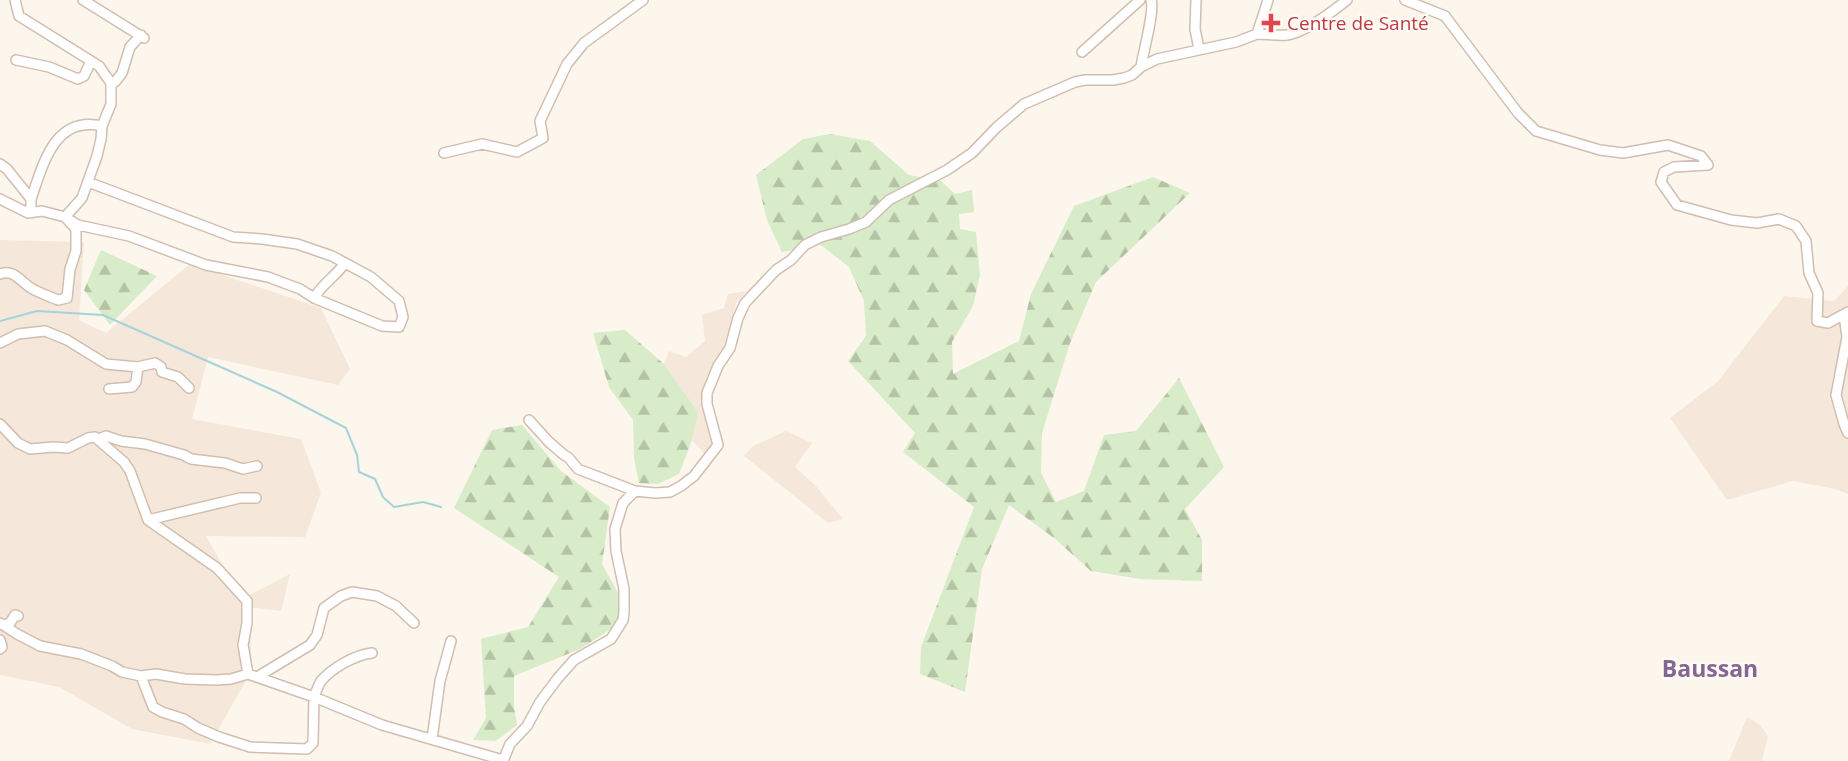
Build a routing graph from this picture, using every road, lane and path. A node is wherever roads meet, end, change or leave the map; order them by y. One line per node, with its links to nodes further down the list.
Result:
1 (15, 0): 14 (street)
2 (83, 0): 16 (street)
3 (643, 0): 18 (street)
4 (1140, 0): 12 (street)
5 (1151, 0): 15 (street)
6 (1196, 0): 11 (street)
7 (1268, 0): 10 (street)
8 (1347, 0): 10 (street)
9 (1405, 0): 28 (street)
10 (1257, 34): 11 (street)
11 (1199, 49): 15 (street)
12 (1082, 52)
13 (16, 60): 14 (street)
14 (91, 61): 16 (street)
15 (1141, 66): 38 (street)
16 (111, 83): 17 (street)
17 (102, 126): 20 (street); 22 (street)
18 (444, 153)
19 (0, 164): 22 (street)
20 (88, 182): 24 (street); 25 (street)
21 (0, 199): 23 (street)
22 (31, 199): 23 (street)
23 (28, 213): 24 (street)
24 (65, 217): 26 (street); 27 (street)
25 (345, 263): 27 (street); 27 (street)
26 (0, 274)
27 (314, 298)
28 (1846, 314): 35 (street)
29 (0, 342): 30 (street)
30 (138, 367): 31 (street); 32 (street)
31 (189, 388)
32 (109, 389)
33 (528, 420): 38 (street)
34 (0, 424): 36 (street)
35 (1848, 433)
36 (99, 439): 37 (street); 40 (street)
37 (257, 466)
38 (635, 491): 52 (street)
39 (256, 498): 40 (street)
40 (148, 520): 48 (street)
41 (18, 616): 43 (street)
42 (414, 623): 48 (street)
43 (2, 624): 49 (street)
44 (0, 640): 46 (street)
45 (451, 641): 51 (street)
46 (0, 649)
47 (372, 653): 50 (street)
48 (252, 675): 49 (street); 50 (street)
49 (141, 676): 50 (street)
50 (314, 697): 51 (street)
51 (432, 739): 52 (street)
52 (503, 761)

